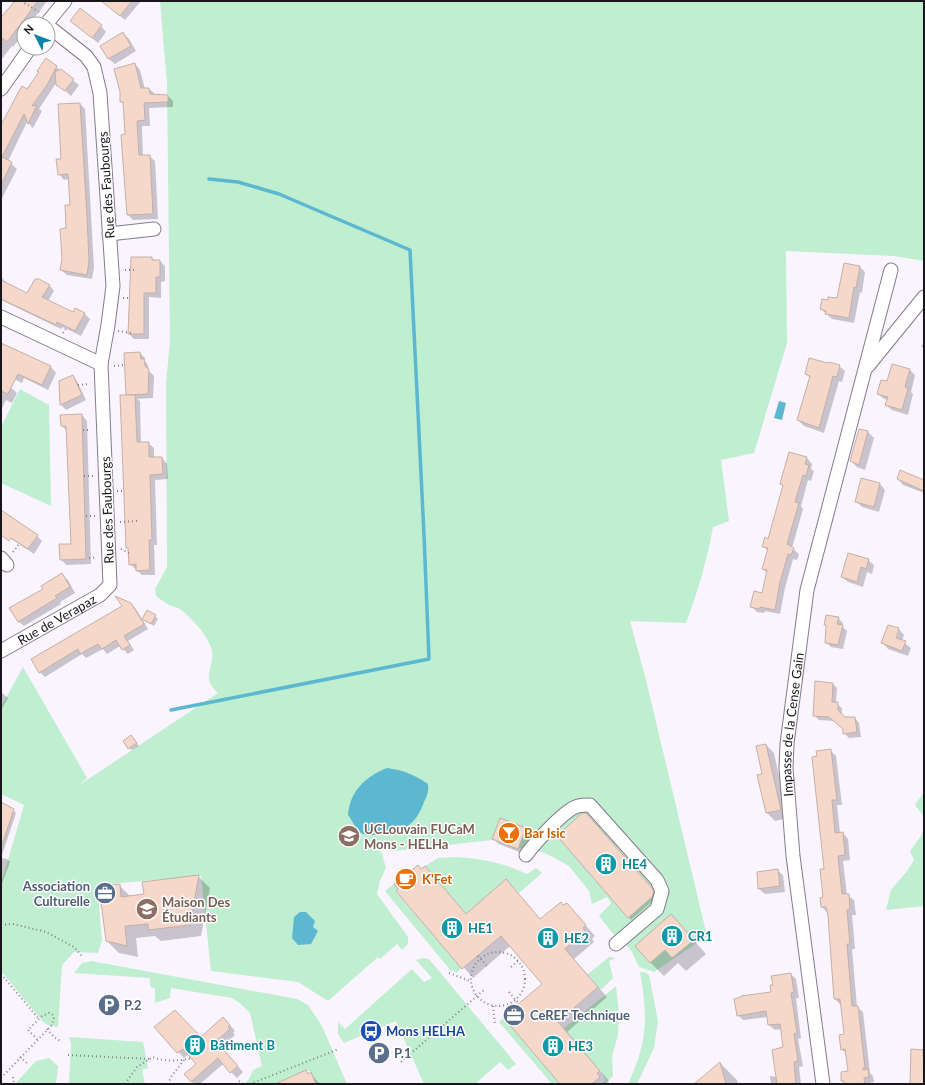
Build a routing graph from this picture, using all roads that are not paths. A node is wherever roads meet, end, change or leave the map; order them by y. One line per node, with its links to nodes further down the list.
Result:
1 (65, 1): 2 (street)
2 (53, 16)
3 (56, 30): 7 (street, Rue des Faubourgs)
4 (24, 56): 5 (street)
5 (1, 89)
6 (154, 229): 7 (street)
7 (109, 234): 11 (street, Rue des Faubourgs)
8 (891, 270): 12 (street, Impasse de la Cense Gain)
9 (924, 297): 12 (street, Impasse de la Cense Gain)
10 (1, 317): 11 (street)
11 (101, 364): 13 (street, Rue des Faubourgs)
12 (864, 371): 17 (street, Impasse de la Cense Gain)
13 (110, 585): 14 (street, Rue de Verapaz)
14 (1, 651)
15 (526, 855): 16 (street)
16 (616, 944)
17 (823, 1084)

